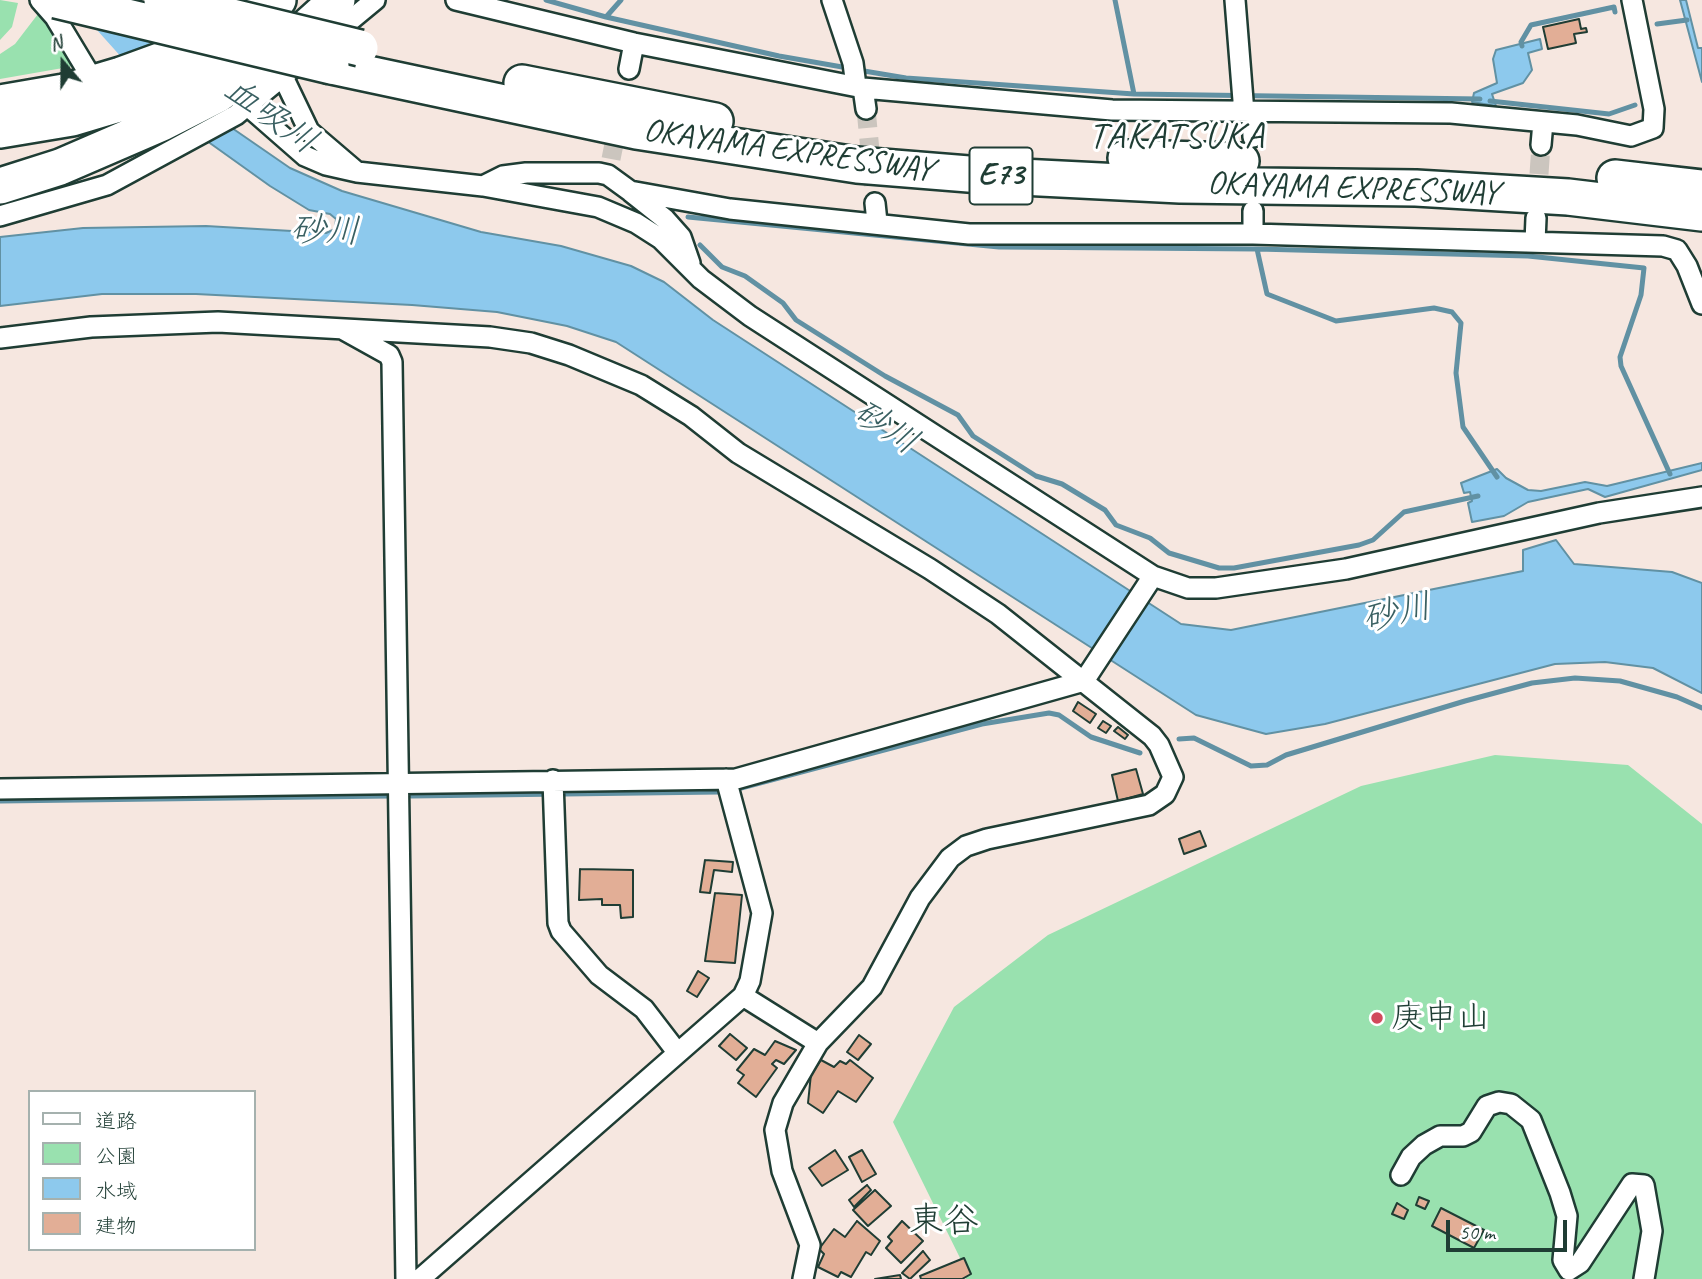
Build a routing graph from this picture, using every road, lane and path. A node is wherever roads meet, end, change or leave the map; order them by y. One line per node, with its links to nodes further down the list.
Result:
1 (40, 0): 19 (street)
2 (56, 0): 13 (highway, OKAYAMA EXPRESSWAY / E73, bridge)
3 (162, 0): 13 (highway, OKAYAMA EXPRESSWAY / E73, bridge)
4 (313, 0): 17 (highway)
5 (337, 0): 17 (highway)
6 (375, 0): 17 (street)
7 (456, 0): 12 (street)
8 (832, 0): 15 (street)
9 (1235, 0): 20 (street)
10 (1632, 0): 22 (street)
11 (258, 3): 17 (highway)
12 (634, 43): 14 (street); 15 (street)
13 (346, 57): 30 (highway, OKAYAMA EXPRESSWAY / E73)
14 (629, 69)
15 (856, 79): 20 (street); 21 (street)
16 (286, 83): 26 (street)
17 (215, 89): 19 (highway); 19 (highway); 26 (street)
18 (0, 103): 19 (highway)
19 (136, 104): 23 (highway); 27 (highway); 32 (street)
20 (1245, 104): 22 (street); 24 (street)
21 (866, 108)
22 (1543, 122): 25 (street)
23 (0, 130)
24 (1252, 137)
25 (1541, 145)
26 (357, 172): 28 (street)
27 (0, 186)
28 (484, 186): 29 (street); 36 (street)
29 (630, 191): 34 (street); 36 (street)
30 (1689, 199)
31 (1253, 211): 34 (street)
32 (0, 216)
33 (1536, 218): 35 (street)
34 (1253, 234): 35 (street)
35 (1535, 242): 37 (street)
36 (693, 270): 41 (street)
37 (1702, 304)
38 (340, 328): 39 (street); 42 (street); 44 (street)
39 (0, 338)
40 (1702, 497): 41 (street)
41 (1150, 581): 42 (street)
42 (1086, 676): 43 (street); 48 (street)
43 (726, 779): 46 (street); 47 (street)
44 (397, 783): 45 (street); 46 (street); 51 (street)
45 (0, 789)
46 (553, 790): 49 (street)
47 (743, 996): 48 (street); 49 (street)
48 (818, 1043): 53 (street)
49 (677, 1052): 52 (street)
50 (1401, 1175): 54 (street)
51 (406, 1279)
52 (420, 1279)
53 (803, 1279)
54 (1644, 1279)

